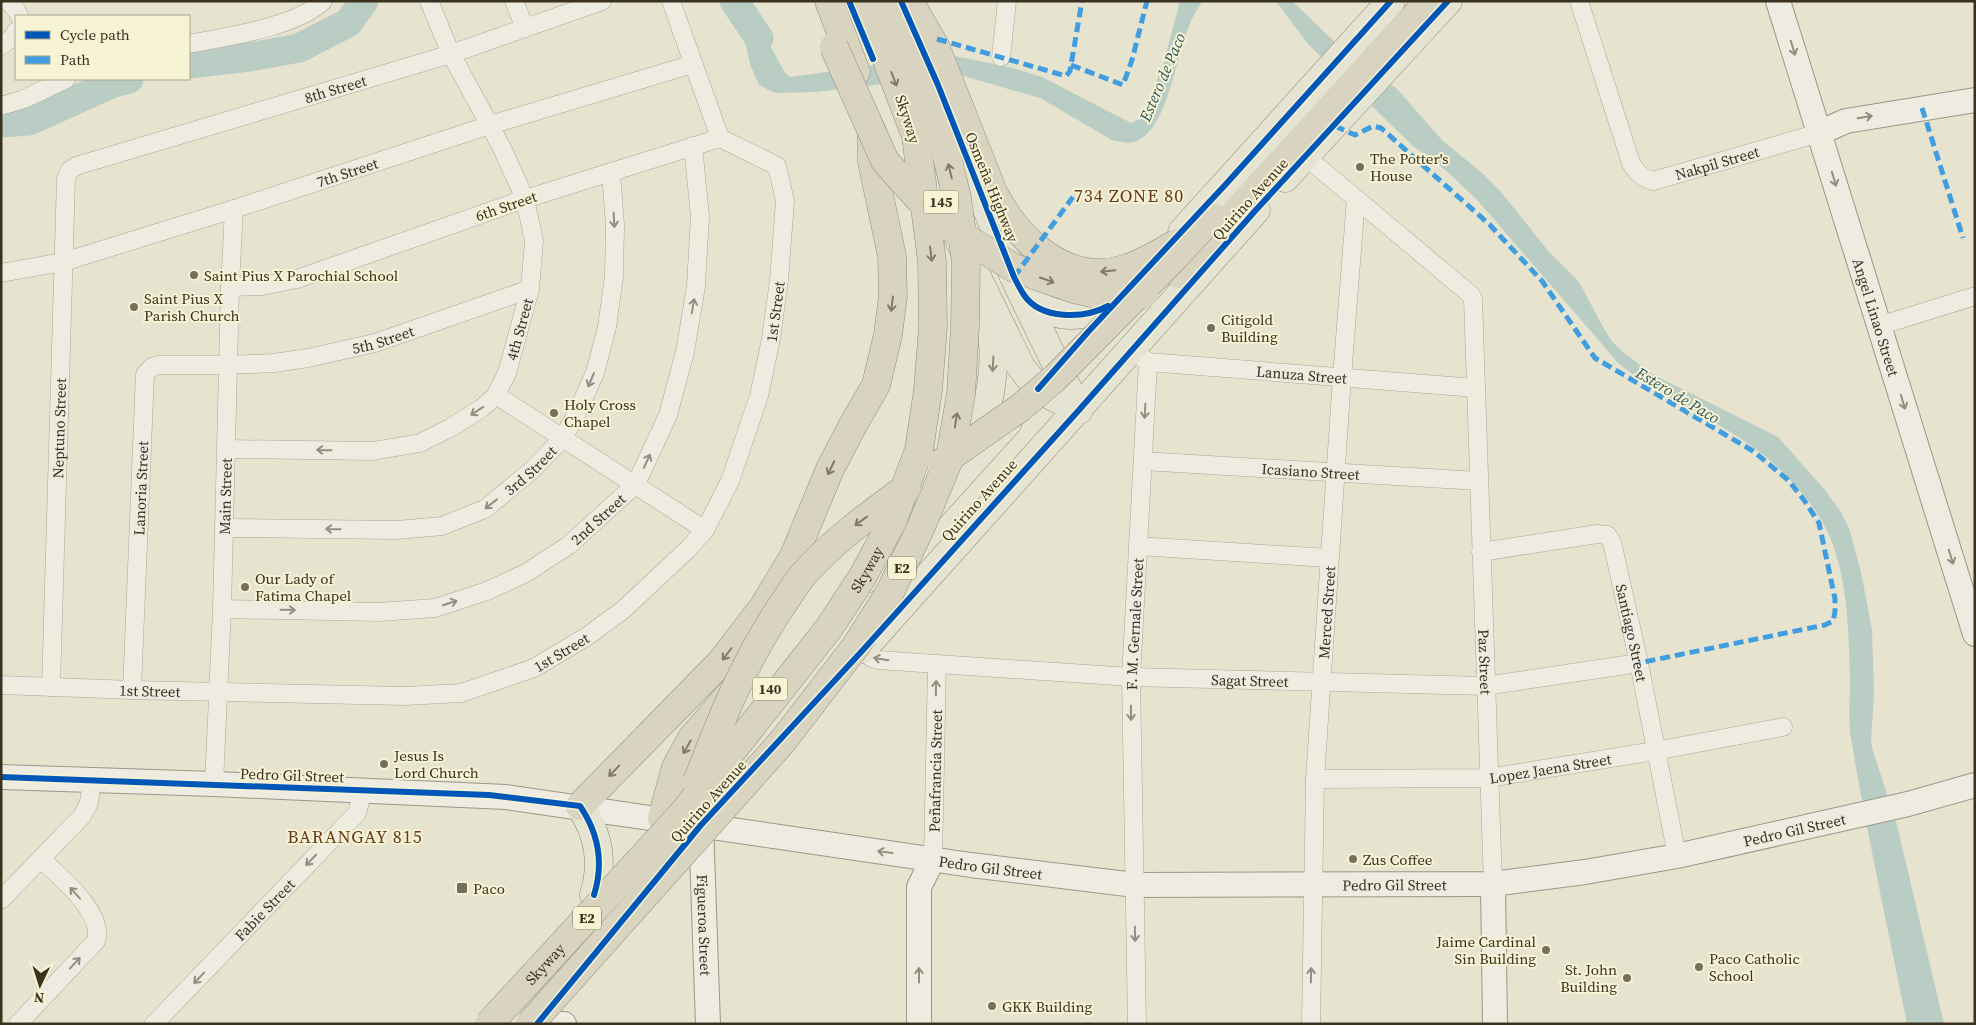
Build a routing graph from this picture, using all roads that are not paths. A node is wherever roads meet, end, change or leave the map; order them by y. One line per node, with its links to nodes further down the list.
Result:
1 (8, 1): 19 (street)
2 (323, 1): 22 (street)
3 (429, 1): 25 (street, 4th Street)
4 (514, 1): 20 (street)
5 (602, 1): 20 (street, 8th Street)
6 (671, 1): 28 (street)
7 (815, 1): 14 (highway, one-way to 14, bridge)
8 (830, 1): 75 (highway, one-way to 75)
9 (848, 1): 27 (main road)
10 (862, 1): 99 (highway, Skyway / E2, one-way to 99, bridge)
11 (1008, 1): 26 (street)
12 (1391, 1): 54 (main road, Quirino Avenue / 140)
13 (1409, 1): 44 (highway)
14 (1429, 1)
15 (1448, 1): 38 (main road, Quirino Avenue / 140)
16 (1579, 1): 35 (street, Nakpil Street)
17 (1778, 1): 35 (main road, Angel Linao Street, one-way to 35)
18 (904, 2): 24 (main road); 44 (highway, one-way to 18, bridge); 113 (highway, Skyway / E2, one-way to 18, bridge)
19 (18, 15)
20 (525, 28): 25 (street, 8th Street)
21 (15, 34): 23 (street)
22 (190, 44)
23 (1, 46)
24 (924, 53)
25 (451, 54): 34 (street, 4th Street); 39 (street, 8th Street)
26 (1001, 57)
27 (873, 59)
28 (693, 64): 34 (street, 7th Street); 36 (street)
29 (64, 80): 32 (street)
30 (938, 86): 45 (main road, Osmeña Highway / 145)
31 (1975, 100): 35 (main road, Nakpil Street, one-way to 31)
32 (1, 106)
33 (895, 106): 46 (main road, 145)
34 (490, 125): 41 (street, 4th Street); 43 (street, 7th Street)
35 (1819, 133): 55 (main road, Angel Linao Street, one-way to 55)
36 (720, 138): 37 (street, 6th Street); 72 (street, 1st Street)
37 (693, 146): 40 (street, 6th Street); 69 (street, 2nd Street, one-way to 37)
38 (1305, 156): 42 (street); 56 (main road, Quirino Avenue / 140)
39 (69, 171): 47 (street, Neptuno Street)
40 (611, 172): 41 (street, 6th Street); 64 (street, 3rd Street, one-way to 64)
41 (525, 199): 49 (street, 6th Street); 50 (street, 4th Street)
42 (1356, 200): 59 (street, Merced Street); 60 (street, Paz Street)
43 (234, 209): 47 (street, 7th Street); 49 (street, Main Street)
44 (1212, 217): 99 (highway, one-way to 99, bridge)
45 (1001, 244): 46 (main road); 51 (main road, Osmeña Highway / 145)
46 (968, 258): 53 (main road, 145)
47 (63, 262): 48 (street, 7th Street); 86 (street, Neptuno Street)
48 (1, 274)
49 (230, 287): 57 (street, Main Street)
50 (530, 289): 57 (street, 5th Street); 62 (street, 4th Street)
51 (1024, 296): 54 (main road); 58 (main road, Osmeña Highway / 145)
52 (1975, 296): 55 (street)
53 (986, 298): 61 (main road, 145); 70 (main road, one-way to 70)
54 (1117, 301): 58 (main road, Quirino Avenue / 140)
55 (1879, 326): 78 (main road, Angel Linao Street, one-way to 78)
56 (1140, 356): 59 (street, Lanuza Street); 63 (main road, Quirino Avenue / 140); 66 (street, F. M. Gernale Street, one-way to 66)
57 (229, 366): 65 (street, Main Street); 87 (street, Lanoria Street)
58 (1057, 366): 61 (main road, Quirino Avenue / 140); 63 (main road, Osmeña Highway / 145)
59 (1342, 377): 60 (street, Lanuza Street); 67 (street, Merced Street)
60 (1476, 388): 68 (street, Paz Street)
61 (1038, 389): 63 (main road, 145); 70 (main road, Quirino Avenue / 140)
62 (496, 395): 64 (street); 65 (street, 4th Street, one-way to 65)
63 (1079, 410): 79 (main road, Quirino Avenue / 140)
64 (563, 438): 69 (street); 71 (street, 3rd Street, one-way to 71)
65 (227, 449): 71 (street, Main Street)
66 (1143, 461): 67 (street, Icasiano Street); 73 (street, F. M. Gernale Street)
67 (1335, 472): 68 (street, Icasiano Street); 76 (street, Merced Street)
68 (1479, 481): 74 (street, Paz Street)
69 (636, 484): 72 (street); 77 (street, 2nd Street, one-way to 69)
70 (951, 487): 100 (main road, Quirino Avenue / 140)
71 (224, 528): 77 (street, Main Street)
72 (705, 530): 88 (street, 1st Street)
73 (1138, 546): 76 (street); 82 (street, F. M. Gernale Street)
74 (1481, 552): 80 (street, Santiago Street); 85 (street, Paz Street)
75 (794, 556): 98 (highway, one-way to 98); 100 (highway, one-way to 100)
76 (1329, 558): 83 (street, Merced Street)
77 (222, 609): 88 (street, Main Street)
78 (1975, 634)
79 (862, 651): 81 (street, Sagat Street, one-way to 79); 99 (main road, Quirino Avenue / 140)
80 (1639, 664): 85 (street, Sagat Street); 90 (street, Santiago Street)
81 (937, 665): 82 (street, Sagat Street); 103 (street, Peñafrancia Street, one-way to 81)
82 (1131, 677): 83 (street, Sagat Street); 105 (street, F. M. Gernale Street, one-way to 105)
83 (1321, 682): 85 (street, Sagat Street); 93 (street, Merced Street)
84 (1, 685): 86 (street, 1st Street)
85 (1485, 686): 92 (street, Paz Street)
86 (51, 687): 87 (street, 1st Street)
87 (132, 690): 88 (street, 1st Street)
88 (218, 692): 95 (street, Main Street)
89 (1783, 728): 90 (street, Lopez Jaena Street)
90 (1655, 751): 92 (street, Lopez Jaena Street); 101 (street, Santiago Street)
91 (1, 778): 94 (main road, Pedro Gil Street)
92 (1488, 778): 93 (street, Lopez Jaena Street); 104 (street, Paz Street)
93 (1315, 779): 106 (street, Merced Street)
94 (92, 781): 95 (main road, Pedro Gil Street); 102 (street)
95 (214, 784): 97 (main road, Pedro Gil Street)
96 (1975, 785): 101 (main road, Pedro Gil Street)
97 (363, 790): 98 (main road, Pedro Gil Street); 110 (street, Fabie Street, one-way to 110)
98 (580, 806): 100 (main road, Pedro Gil Street); 107 (main road)
99 (694, 816): 100 (main road, Pedro Gil Street); 103 (main road, Pedro Gil Street, one-way to 99); 112 (highway, Skyway / E2, bridge); 113 (main road, Quirino Avenue / 140); 114 (main road, Figueroa Street)
100 (662, 818): 107 (main road, Quirino Avenue / 140)
101 (1677, 856): 104 (main road, Pedro Gil Street)
102 (41, 859): 108 (street); 109 (street, one-way to 102)
103 (933, 859): 105 (main road, Pedro Gil Street); 115 (main road, Peñafrancia Street, one-way to 103)
104 (1493, 884): 106 (main road, Pedro Gil Street); 118 (main road, Paz Street)
105 (1135, 885): 106 (main road, Pedro Gil Street); 116 (street, F. M. Gernale Street, one-way to 116)
106 (1312, 886): 117 (street, Merced Street, one-way to 106)
107 (594, 895): 111 (main road, Quirino Avenue / 140)
108 (1, 900)
109 (18, 1024)
110 (154, 1024)
111 (477, 1024)
112 (490, 1024)
113 (543, 1024)
114 (708, 1024)
115 (919, 1024)
116 (1136, 1024)
117 (1311, 1024)
118 (1495, 1024)

